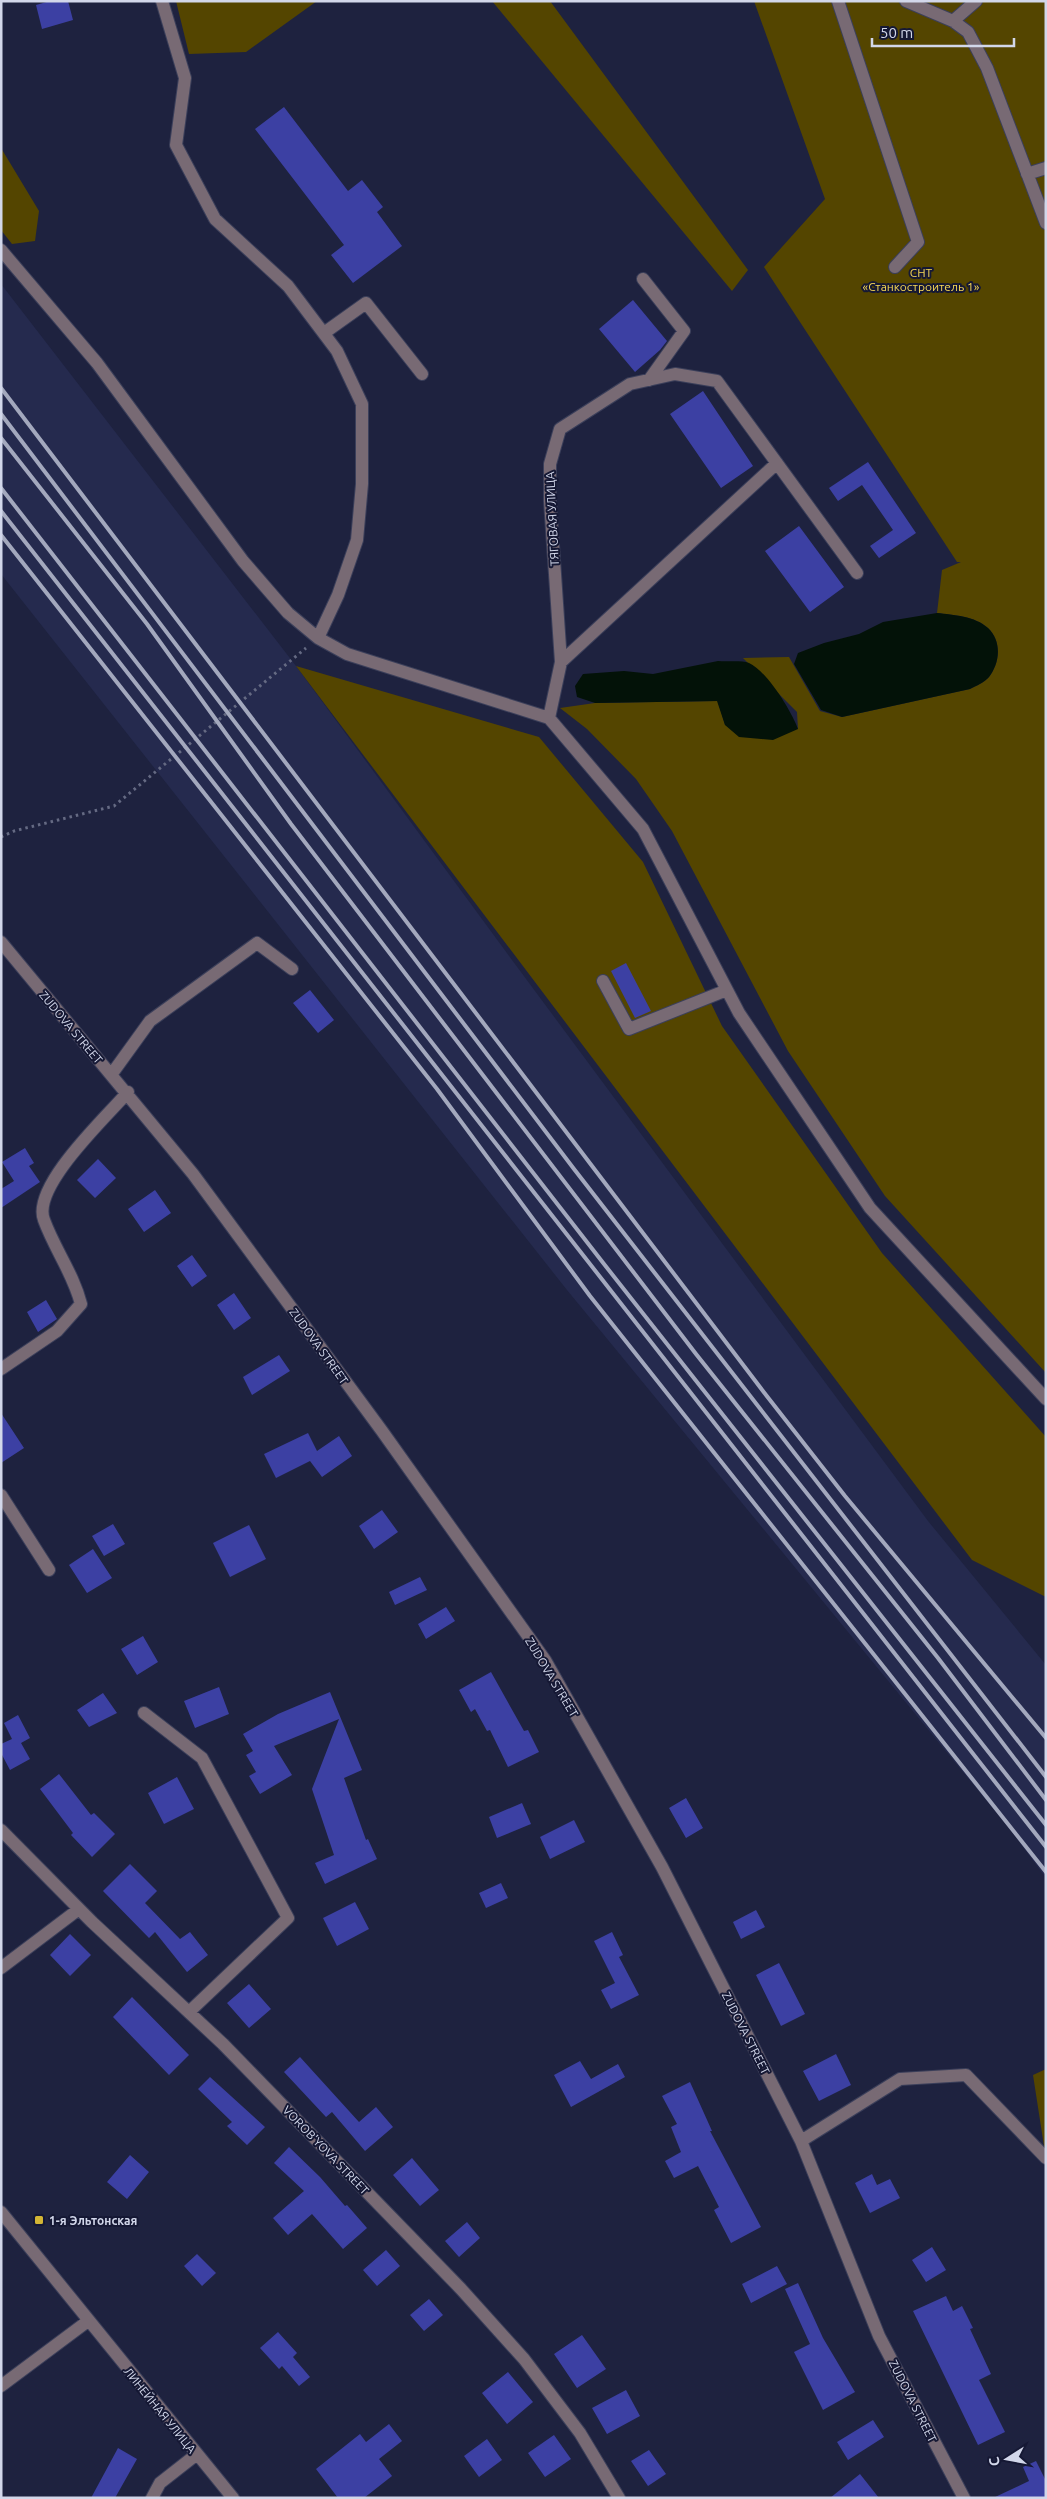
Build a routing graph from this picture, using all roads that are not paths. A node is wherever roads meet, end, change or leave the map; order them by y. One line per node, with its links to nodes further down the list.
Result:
1 (162, 1): 12 (street)
2 (838, 1): 10 (street)
3 (906, 1): 5 (street)
4 (976, 1): 5 (street)
5 (953, 21): 7 (street)
6 (1046, 168): 7 (street)
7 (1027, 174): 8 (street)
8 (1046, 223)
9 (1, 250): 17 (street)
10 (895, 266)
11 (643, 279): 14 (street)
12 (324, 333): 13 (street); 17 (street)
13 (422, 374)
14 (649, 380): 15 (street, ТЯГОВАЯ УЛИЦА); 18 (street, ТЯГОВАЯ УЛИЦА)
15 (777, 463): 16 (street, ТЯГОВАЯ УЛИЦА); 18 (street)
16 (857, 573)
17 (318, 638): 19 (street)
18 (561, 662): 19 (street, ТЯГОВАЯ УЛИЦА)
19 (549, 718): 23 (street)
20 (1, 942): 24 (street, ZUDOVA STREET)
21 (292, 969): 24 (street)
22 (603, 981): 23 (street)
23 (727, 990): 27 (street)
24 (111, 1075): 25 (street, ZUDOVA STREET)
25 (128, 1092): 26 (street); 35 (street, ZUDOVA STREET)
26 (1, 1369)
27 (1046, 1399)
28 (1, 1495): 29 (street)
29 (49, 1570)
30 (144, 1713): 34 (street)
31 (1, 1830): 32 (street, VOROB'YOVA STREET)
32 (79, 1909): 33 (street); 34 (street, VOROB'YOVA STREET)
33 (1, 1968)
34 (189, 2012): 43 (street, VOROB'YOVA STREET)
35 (801, 2140): 36 (street); 44 (street, ZUDOVA STREET)
36 (1046, 2158)
37 (1, 2212): 38 (street, ЛИНЕЙНАЯ УЛИЦА)
38 (88, 2321): 39 (street); 40 (street, ЛИНЕЙНАЯ УЛИЦА)
39 (1, 2386)
40 (197, 2454): 41 (street); 42 (street, ЛИНЕЙНАЯ УЛИЦА)
41 (152, 2498)
42 (233, 2498)
43 (619, 2498)
44 (964, 2498)

